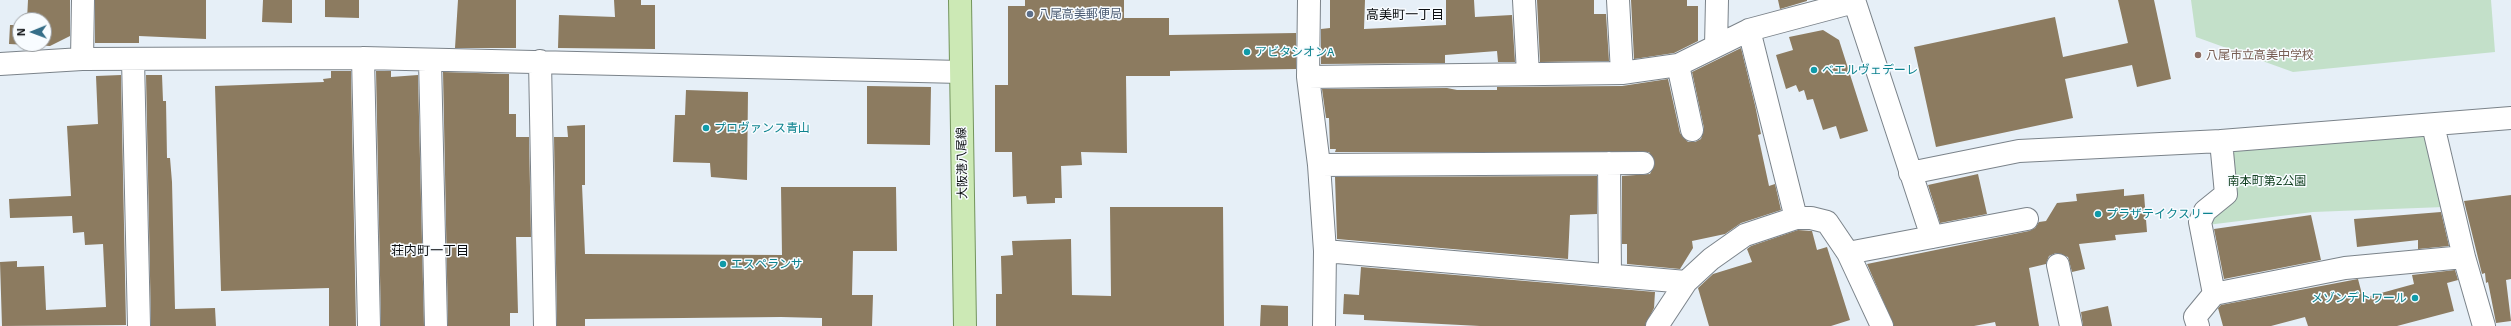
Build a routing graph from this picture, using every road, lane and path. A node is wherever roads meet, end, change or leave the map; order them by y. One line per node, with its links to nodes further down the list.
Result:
1 (83, 0): 11 (street)
2 (960, 0): 17 (main road, 大阪港八尾線)
3 (1309, 0): 20 (street)
4 (1524, 0): 19 (street)
5 (1618, 0): 18 (street)
6 (1716, 0): 9 (street)
7 (1854, 1): 8 (street); 28 (street)
8 (1749, 30): 9 (street); 29 (street)
9 (1716, 46): 16 (street)
10 (363, 58): 12 (street); 13 (street); 41 (street)
11 (82, 59): 12 (street); 15 (street)
12 (133, 59): 40 (street)
13 (430, 60): 14 (street); 42 (street)
14 (540, 61): 17 (street); 43 (street)
15 (0, 64)
16 (1678, 65): 18 (street); 23 (street)
17 (961, 72): 44 (main road, 大阪港八尾線)
18 (1622, 73): 19 (street)
19 (1528, 74): 20 (street)
20 (1308, 77): 27 (street)
21 (2511, 118): 22 (street)
22 (2433, 126): 24 (street); 34 (street)
23 (1692, 130)
24 (2221, 141): 28 (street); 38 (street)
25 (1610, 163): 26 (street); 27 (street); 36 (street)
26 (1643, 163)
27 (1319, 165): 32 (street)
28 (1910, 173): 31 (street)
29 (1796, 218): 33 (street); 37 (street)
30 (2027, 219): 31 (street)
31 (1932, 238): 33 (street)
32 (1325, 251): 36 (street); 45 (street)
33 (1848, 253): 39 (street)
34 (2464, 257): 38 (street); 49 (street)
35 (2058, 265): 47 (street)
36 (1610, 275): 37 (street)
37 (1686, 282): 46 (street)
38 (2214, 294): 48 (street)
39 (1879, 325)
40 (139, 326)
41 (369, 326)
42 (436, 326)
43 (545, 326)
44 (964, 326)
45 (1324, 326)
46 (1657, 326)
47 (2071, 326)
48 (2198, 326)
49 (2484, 326)

